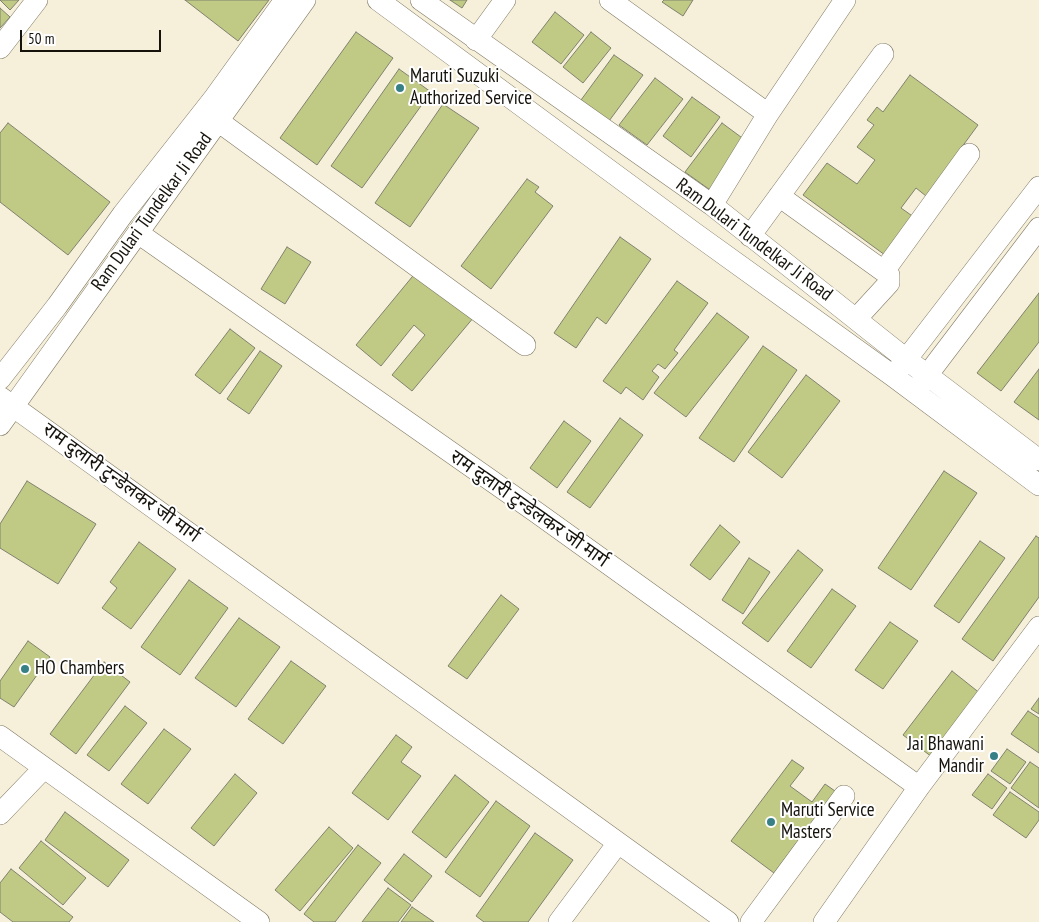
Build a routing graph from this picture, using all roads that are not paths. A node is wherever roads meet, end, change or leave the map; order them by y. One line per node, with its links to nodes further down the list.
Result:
1 (37, 0): 10 (street)
2 (285, 0): 27 (street, Ram Dulari Tundelkar Ji Road)
3 (305, 0): 13 (street, Ram Dulari Tundelkar Ji Road)
4 (378, 0): 26 (street, Ram Dulari Tundelkar Ji Road)
5 (421, 0): 9 (street, Ram Dulari Tundelkar Ji Road)
6 (505, 0): 9 (street)
7 (610, 0): 12 (street)
8 (845, 0): 12 (street)
9 (476, 40): 17 (street, Ram Dulari Tundelkar Ji Road)
10 (0, 48)
11 (883, 54): 16 (street)
12 (768, 114): 17 (street)
13 (218, 121): 19 (street, Ram Dulari Tundelkar Ji Road); 23 (street)
14 (969, 154): 21 (street)
15 (1039, 187): 24 (street)
16 (779, 196): 20 (street); 21 (street)
17 (712, 205): 20 (street, Ram Dulari Tundelkar Ji Road)
18 (1039, 228): 25 (street)
19 (138, 233): 29 (street, Ram Dulari Tundelkar Ji Road); 36 (street, राम दुलारी टुन्डेलकर जी मार्ग)
20 (750, 236): 22 (street, Ram Dulari Tundelkar Ji Road)
21 (884, 271): 22 (street)
22 (856, 319): 24 (street, Ram Dulari Tundelkar Ji Road)
23 (526, 345)
24 (906, 359): 25 (street, Ram Dulari Tundelkar Ji Road); 26 (street)
25 (928, 375): 28 (street); 31 (street)
26 (894, 376): 28 (street, Ram Dulari Tundelkar Ji Road)
27 (0, 379)
28 (914, 392): 32 (street)
29 (7, 401): 30 (street, Ram Dulari Tundelkar Ji Road); 39 (street, राम दुलारी टुन्डेलकर जी मार्ग)
30 (0, 425)
31 (1039, 460)
32 (1039, 485)
33 (1039, 628): 36 (street)
34 (0, 736): 35 (street)
35 (44, 768): 38 (street); 40 (street)
36 (919, 788): 44 (street)
37 (844, 796): 43 (street)
38 (0, 814)
39 (618, 843): 41 (street); 42 (street, राम दुलारी टुन्डेलकर जी मार्ग)
40 (249, 920)
41 (559, 922)
42 (728, 922)
43 (751, 922)
44 (824, 922)

